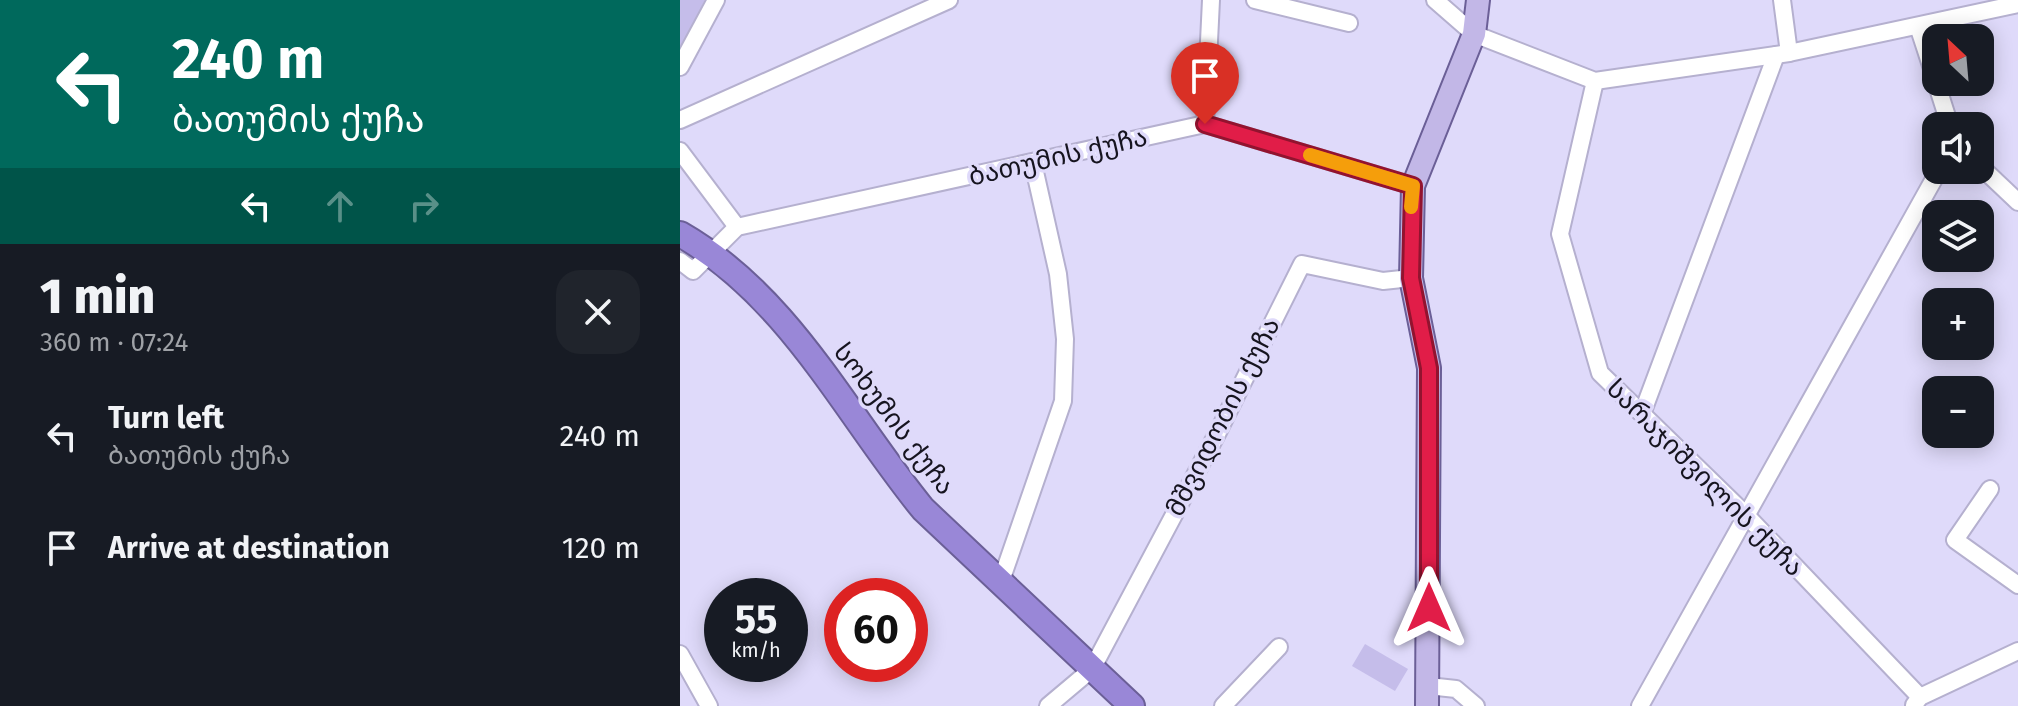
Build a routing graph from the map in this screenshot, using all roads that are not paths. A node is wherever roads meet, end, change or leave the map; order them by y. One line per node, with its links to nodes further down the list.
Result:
1 (716, 0): 14 (street)
2 (949, 0): 16 (street)
3 (1211, 0): 17 (street)
4 (1255, 0): 9 (street)
5 (1435, 0): 11 (street)
6 (1478, 0): 11 (main road)
7 (1782, 0): 13 (street)
8 (2018, 4): 10 (street)
9 (1349, 23)
10 (1918, 26): 12 (street); 13 (street)
11 (1474, 34): 15 (street); 22 (main road)
12 (1922, 38)
13 (1782, 54): 15 (street); 27 (street)
14 (680, 67)
15 (1595, 81): 27 (street, სარაჯიშვილის ქუჩა)
16 (680, 120)
17 (1205, 124): 19 (street, ბათუმის ქუჩა); 22 (street, ბათუმის ქუჩა)
18 (680, 151): 24 (street)
19 (1033, 163): 24 (street, ბათუმის ქუჩა); 30 (street)
20 (1994, 179): 23 (street)
21 (1931, 184): 29 (street)
22 (1413, 186): 26 (main road)
23 (2018, 202)
24 (737, 227): 25 (street)
25 (691, 248): 30 (highway, სოხუმის ქუჩა)
26 (1411, 278): 35 (street, მშვიდობის ქუჩა); 36 (main road)
27 (1642, 414): 29 (street, სარაჯიშვილის ქუჩა)
28 (1990, 489): 31 (street)
29 (1745, 514): 37 (street, სარაჯიშვილის ქუჩა); 43 (street)
30 (1001, 581): 35 (highway, სოხუმის ქუჩა)
31 (2018, 585)
32 (1279, 647): 41 (street)
33 (2018, 651): 37 (street)
34 (680, 654): 38 (street)
35 (1092, 669): 39 (street); 40 (highway, სოხუმის ქუჩა)
36 (1427, 696): 42 (street)
37 (1916, 702)
38 (709, 706)
39 (1048, 706)
40 (1132, 706)
41 (1223, 706)
42 (1476, 706)
43 (1640, 706)

